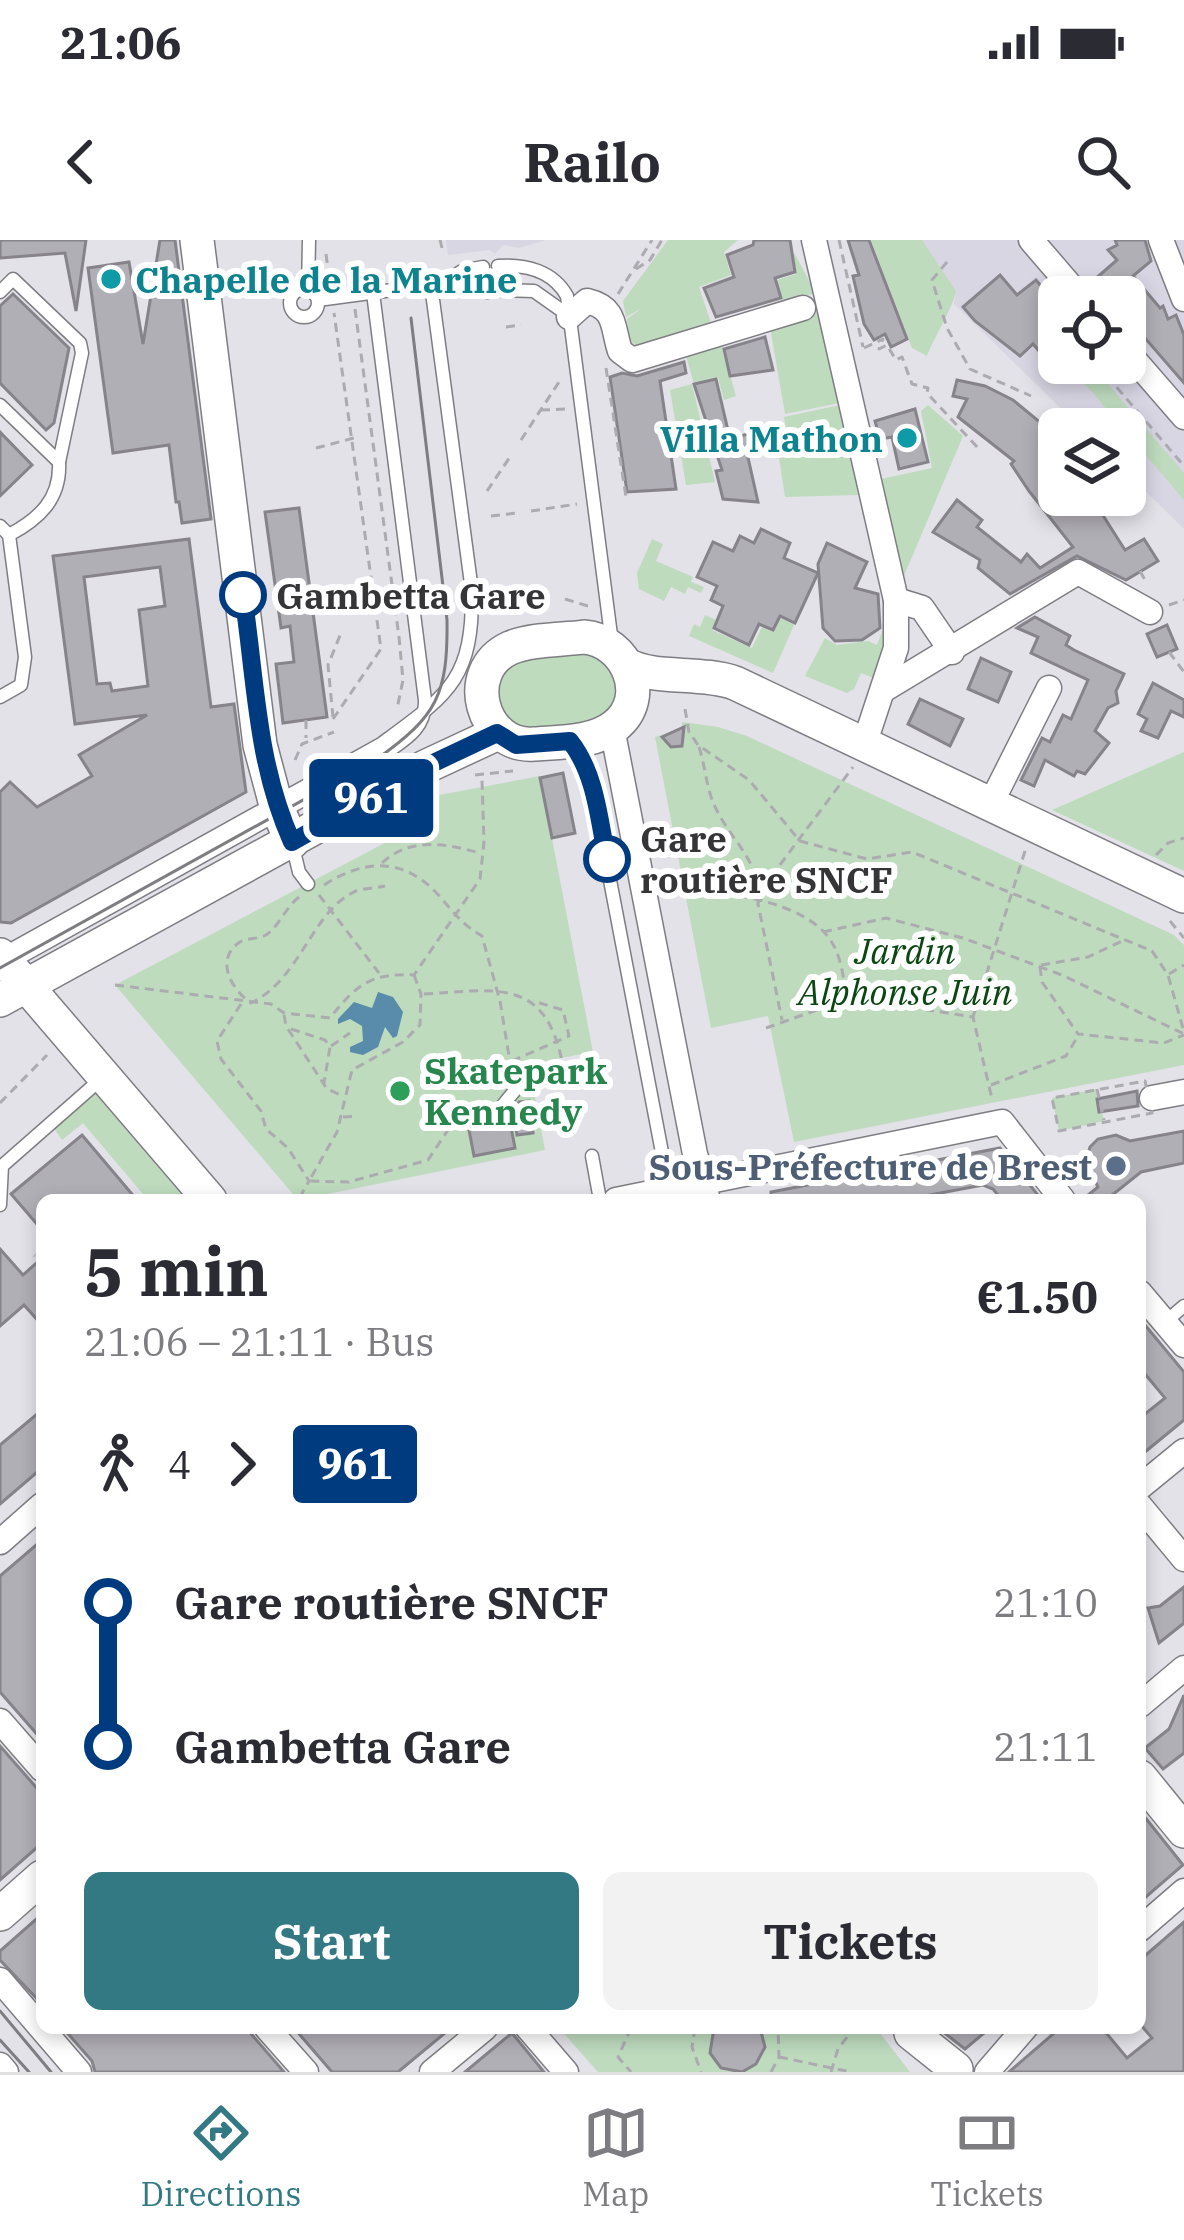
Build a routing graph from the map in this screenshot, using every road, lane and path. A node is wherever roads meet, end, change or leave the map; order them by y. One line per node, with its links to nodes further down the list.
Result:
1 (197, 240): 77 (main road)
2 (309, 240): 20 (lane)
3 (440, 240): 9 (path)
4 (652, 240): 12 (path)
5 (662, 240): 12 (path)
6 (814, 240): 51 (street)
7 (1031, 240): 14 (street)
8 (1161, 240): 21 (street)
9 (442, 248)
10 (946, 262): 31 (path)
11 (327, 263): 15 (path)
12 (634, 270): 23 (path)
13 (544, 273): 16 (lane); 19 (lane); 25 (lane)
14 (1062, 276)
15 (329, 277)
16 (438, 284): 18 (lane); 19 (lane); 63 (lane)
17 (0, 292): 41 (lane)
18 (373, 293): 20 (lane); 63 (lane)
19 (542, 294): 25 (lane)
20 (353, 296): 65 (path)
21 (1184, 299)
22 (803, 308): 23 (street)
23 (608, 310): 25 (street)
24 (334, 314): 37 (path)
25 (569, 316): 52 (lane)
26 (520, 326): 27 (path)
27 (506, 327)
28 (864, 348): 39 (path)
29 (1146, 373): 36 (street)
30 (1114, 384): 42 (path)
31 (1031, 396)
32 (611, 403): 44 (path)
33 (0, 405): 41 (lane)
34 (569, 409): 35 (path)
35 (541, 410)
36 (1184, 417)
37 (354, 439): 38 (path); 54 (path)
38 (316, 448)
39 (979, 449)
40 (510, 457): 43 (path)
41 (59, 462): 49 (lane)
42 (1184, 466)
43 (488, 491)
44 (626, 497)
45 (584, 503): 46 (path)
46 (531, 511)
47 (518, 512): 48 (path)
48 (491, 516)
49 (5, 530): 61 (lane)
50 (565, 598): 52 (path)
51 (896, 600): 55 (street); 60 (street)
52 (608, 607): 57 (lane)
53 (1150, 612): 55 (street)
54 (341, 633)
55 (952, 652): 60 (street)
56 (1169, 652): 58 (path)
57 (620, 656): 62 (main road); 66 (main road); 69 (main road)
58 (1184, 672)
59 (1049, 688): 76 (street)
60 (885, 689): 73 (street)
61 (0, 697)
62 (760, 697): 66 (main road); 73 (main road)
63 (425, 708): 77 (lane)
64 (685, 709): 72 (path)
65 (394, 717)
66 (621, 717): 71 (main road); 140 (street)
67 (306, 720): 70 (path)
68 (334, 732): 70 (path)
69 (497, 733): 71 (main road); 77 (main road)
70 (307, 740): 74 (path)
71 (570, 741): 140 (lane)
72 (698, 745): 79 (path); 86 (path)
73 (859, 755): 76 (main road); 79 (path)
74 (295, 760)
75 (482, 780): 81 (path)
76 (990, 806): 89 (main road)
77 (282, 820): 84 (lane); 98 (main road)
78 (1184, 838): 82 (path)
79 (800, 841): 86 (path); 87 (path)
80 (1026, 849): 87 (path)
81 (483, 853): 83 (path); 92 (path)
82 (1152, 861)
83 (382, 864): 84 (path); 92 (path)
84 (312, 886): 91 (path); 108 (path)
85 (386, 886): 91 (path)
86 (760, 890): 90 (path)
87 (1010, 890): 94 (path); 95 (path)
88 (679, 894): 90 (path)
89 (1184, 896)
90 (759, 900): 93 (path); 111 (path)
91 (330, 911): 99 (path); 108 (path)
92 (455, 918): 100 (path); 103 (path)
93 (824, 932): 95 (path); 105 (path)
94 (1122, 940): 97 (path); 101 (path)
95 (992, 949): 97 (path); 110 (path)
96 (1184, 964): 101 (path)
97 (1039, 965): 115 (path); 116 (path)
98 (5, 970): 125 (main road)
99 (381, 974): 100 (path); 109 (path)
100 (414, 975): 104 (path)
101 (1168, 975): 116 (path)
102 (115, 985): 106 (path)
103 (497, 989): 104 (path); 107 (path); 121 (path)
104 (421, 994): 130 (path)
105 (846, 999): 110 (path); 111 (path)
106 (243, 1002): 108 (path); 139 (path)
107 (530, 1002): 117 (path); 117 (path)
108 (250, 1003): 109 (path)
109 (284, 1013): 112 (path)
110 (973, 1017): 127 (path)
111 (783, 1022): 113 (path)
112 (287, 1028): 118 (path); 126 (path)
113 (766, 1028)
114 (350, 1033): 118 (path)
115 (1078, 1034): 116 (path); 127 (path)
116 (1184, 1034)
117 (558, 1041): 121 (path); 123 (path)
118 (330, 1047): 126 (path)
119 (53, 1050): 132 (path)
120 (601, 1060): 122 (path)
121 (510, 1062): 139 (path)
122 (577, 1064)
123 (563, 1066)
124 (538, 1071): 133 (lane)
125 (106, 1076): 141 (main road); 145 (lane)
126 (324, 1084): 130 (path)
127 (989, 1086): 134 (path)
128 (1097, 1089): 131 (path); 137 (path); 137 (path)
129 (1184, 1092): 131 (street)
130 (344, 1096): 136 (path)
131 (1152, 1098): 137 (path)
132 (0, 1103)
133 (498, 1111)
134 (998, 1115): 140 (street); 144 (street)
135 (358, 1116): 136 (path)
136 (341, 1117): 139 (path)
137 (1104, 1121)
138 (592, 1156): 143 (lane)
139 (309, 1181): 142 (path)
140 (687, 1191)
141 (205, 1194)
142 (301, 1194)
143 (599, 1194)
144 (1058, 1194)
145 (0, 1205)
146 (1146, 1297): 147 (street)
147 (1174, 1314): 148 (street)
148 (1184, 1345)
149 (1184, 1451): 150 (street)
150 (1146, 1482)
151 (36, 1513): 153 (street)
152 (1146, 1513): 154 (street)
153 (0, 1542)
154 (1184, 1559)
155 (1184, 1669): 156 (street)
156 (1146, 1700)
157 (0, 1721): 158 (street)
158 (36, 1762)
159 (1146, 1785): 160 (main road)
160 (1184, 1831)
161 (36, 1882): 163 (main road)
162 (1184, 1891): 164 (street)
163 (0, 1914)
164 (1146, 1924)
165 (0, 1980): 166 (street)
166 (36, 2022)
167 (46, 2034): 182 (street)
168 (278, 2034): 183 (street)
169 (478, 2034): 184 (street)
170 (533, 2034): 185 (street)
171 (628, 2034): 186 (path)
172 (694, 2034): 187 (path)
173 (778, 2034): 177 (path)
174 (849, 2034): 179 (path)
175 (914, 2034): 180 (main road)
176 (1017, 2035): 180 (street)
177 (779, 2056): 179 (path); 188 (path)
178 (0, 2065): 181 (street)
179 (831, 2070): 189 (path)
180 (959, 2071)
181 (6, 2072)
182 (79, 2072)
183 (305, 2072)
184 (432, 2072)
185 (566, 2072)
186 (631, 2072)
187 (701, 2072)
188 (771, 2072)
189 (851, 2072)

